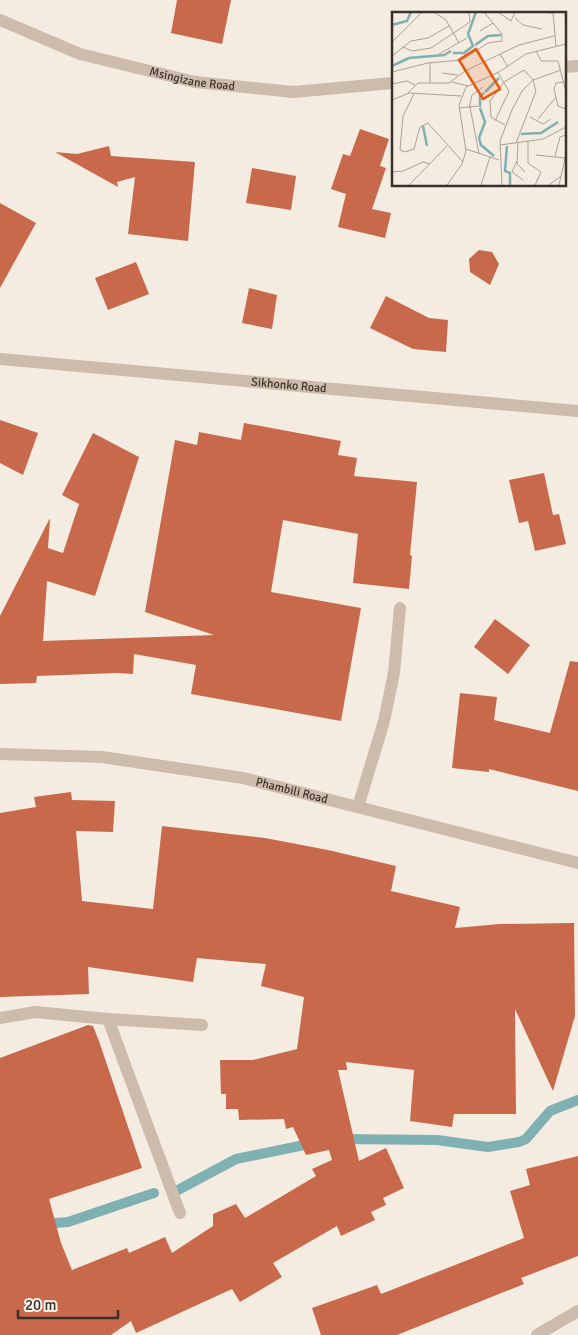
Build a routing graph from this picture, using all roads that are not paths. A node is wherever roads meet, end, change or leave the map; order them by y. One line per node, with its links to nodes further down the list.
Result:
1 (0, 20): 2 (street, Msingizane Road)
2 (392, 83)
3 (0, 359): 4 (street, Sikhonko Road)
4 (578, 411)
5 (400, 608): 7 (street)
6 (0, 754): 7 (street, Phambili Road)
7 (358, 807): 8 (street, Phambili Road)
8 (578, 863)
9 (0, 1018): 10 (street)
10 (108, 1020): 11 (street); 12 (street)
11 (202, 1025)
12 (180, 1214)
13 (578, 1311): 14 (street)
14 (537, 1335)

